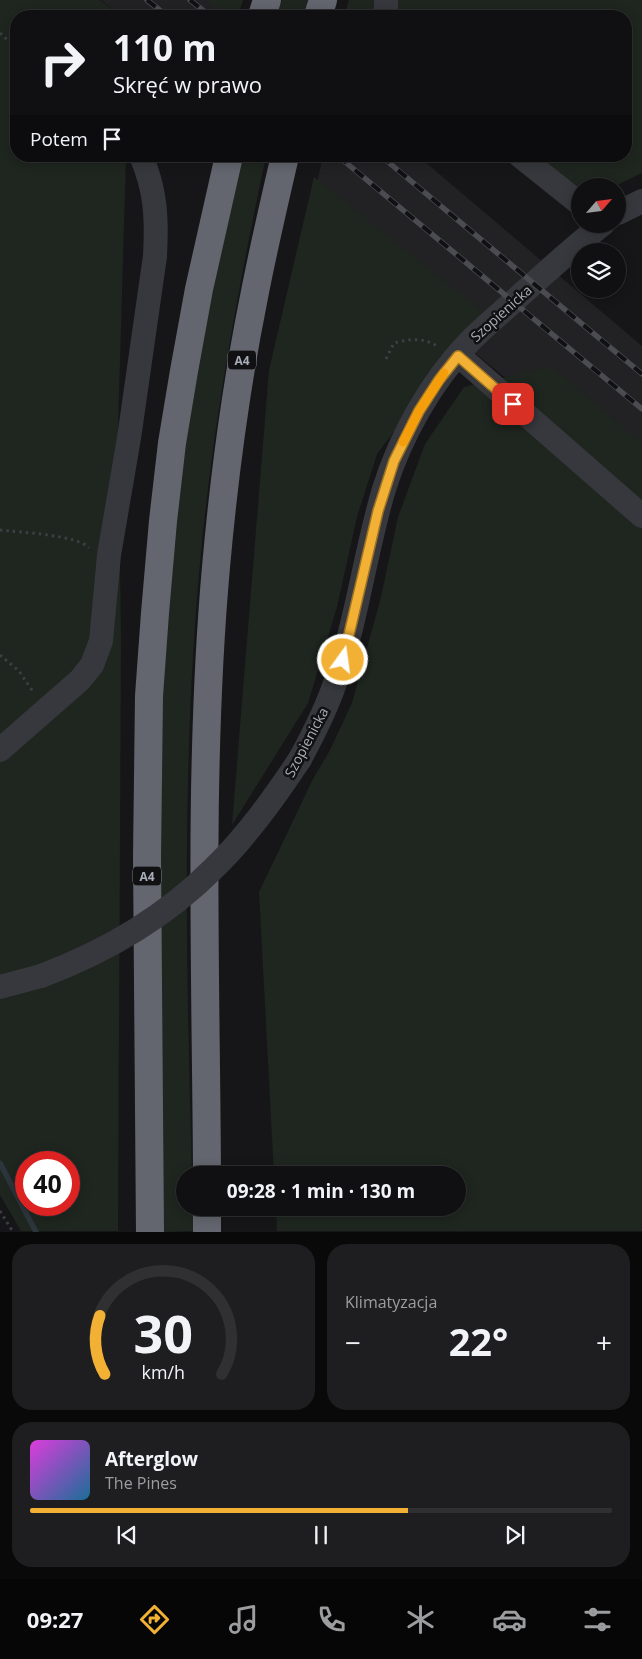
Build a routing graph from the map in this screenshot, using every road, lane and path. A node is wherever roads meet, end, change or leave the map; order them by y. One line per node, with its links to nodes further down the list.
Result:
1 (0, 33): 2 (path)
2 (10, 42)
3 (144, 162): 15 (street)
4 (227, 162): 24 (highway, A4)
5 (284, 162): 20 (highway, A4)
6 (528, 162): 7 (street)
7 (571, 197)
8 (642, 201): 9 (street, Szopienicka)
9 (626, 210)
10 (592, 233): 11 (street, Szopienicka)
11 (456, 358): 12 (path); 13 (street); 19 (street, Szopienicka, bridge)
12 (386, 359)
13 (642, 516)
14 (0, 530): 15 (path)
15 (107, 577): 17 (street)
16 (0, 655): 17 (path)
17 (46, 710): 18 (street)
18 (0, 750)
19 (0, 987)
20 (207, 1166)
21 (0, 1211): 23 (path)
22 (207, 1216): 25 (highway)
23 (13, 1232)
24 (150, 1232)
25 (207, 1232)

